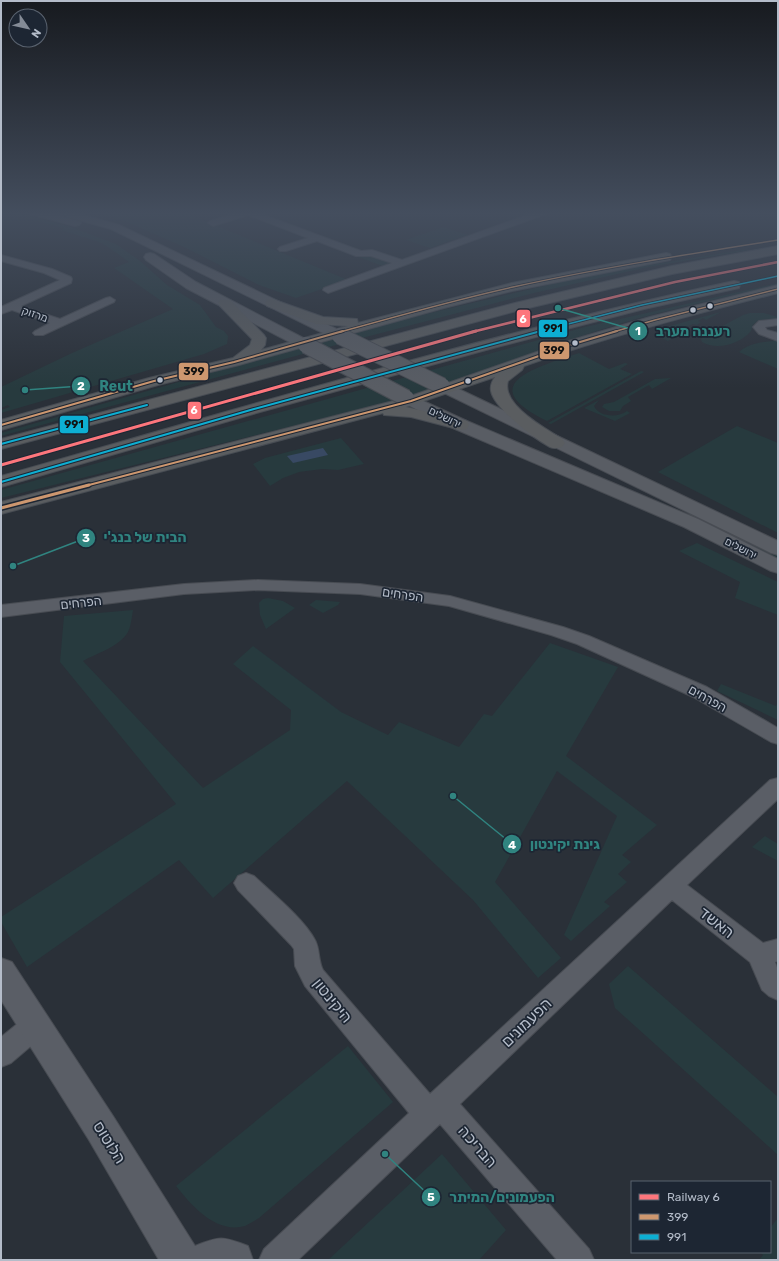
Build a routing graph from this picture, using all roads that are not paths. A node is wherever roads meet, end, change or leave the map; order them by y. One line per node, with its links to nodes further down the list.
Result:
1 (45, 271): 13 (street)
2 (172, 271): 11 (main road, ירושלים)
3 (206, 271): 12 (main road, ירושלים)
4 (380, 271): 9 (street)
5 (591, 271): 14 (highway)
6 (671, 271): 29 (highway)
7 (778, 276): 30 (highway)
8 (778, 289): 21 (highway)
9 (328, 290)
10 (110, 300): 16 (street, מרזוק)
11 (225, 303): 20 (main road, ירושלים); 22 (highway)
12 (272, 303): 14 (highway); 18 (main road, ירושלים)
13 (6, 308): 16 (street, מרזוק)
14 (415, 311): 18 (highway)
15 (778, 322): 19 (street)
16 (60, 323): 17 (street, מרזוק)
17 (38, 333)
18 (337, 335): 20 (highway); 23 (main road, ירושלים, bridge)
19 (778, 337)
20 (303, 344): 22 (highway); 24 (main road, ירושלים, bridge)
21 (529, 359): 23 (highway); 28 (highway)
22 (234, 362): 26 (highway)
23 (445, 387): 24 (highway); 28 (main road, ירושלים)
24 (408, 399): 25 (highway); 27 (main road, ירושלים)
25 (337, 420): 27 (highway); 31 (highway)
26 (1, 425)
27 (461, 425): 33 (main road, ירושלים)
28 (556, 443): 32 (main road, ירושלים)
29 (1, 444)
30 (1, 482)
31 (1, 508)
32 (778, 549)
33 (778, 567)
34 (1, 611): 35 (street, הפרחים)
35 (778, 738)
36 (778, 786): 38 (street, הפעמונים)
37 (246, 883): 44 (street, היקינטון)
38 (672, 887): 39 (street, האשד); 44 (street, הפעמונים)
39 (770, 953): 41 (street, האשד)
40 (1, 972): 42 (street, הלוטוס)
41 (778, 988)
42 (36, 1025): 43 (street); 45 (street, הלוטוס)
43 (1, 1054)
44 (435, 1109): 48 (street, הפעמונים); 49 (street, הבריכה)
45 (181, 1260)
46 (208, 1260): 47 (street)
47 (234, 1260)
48 (275, 1260)
49 (578, 1260)

